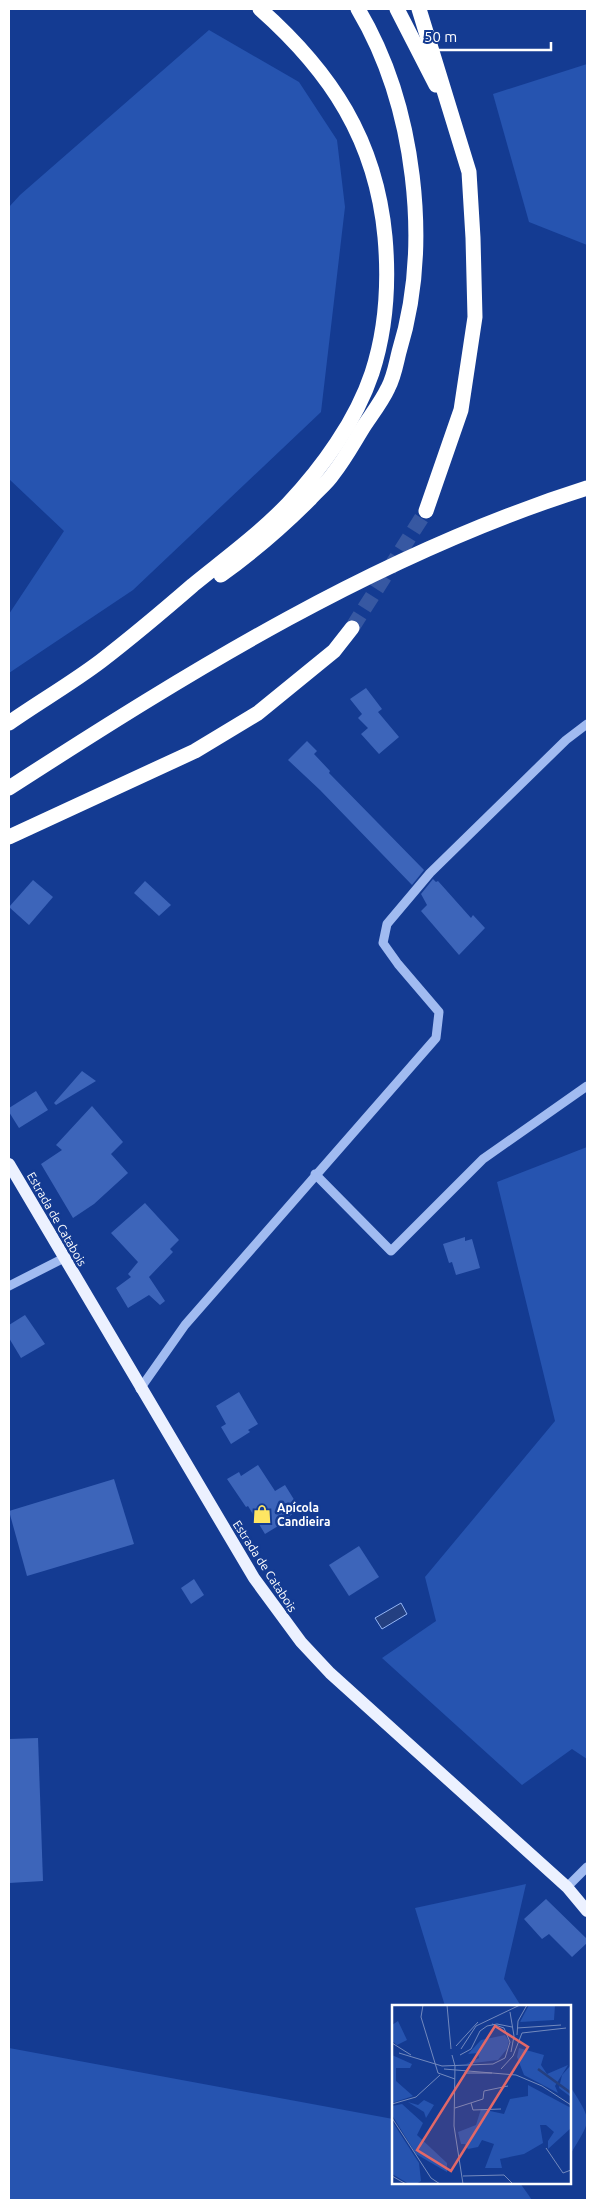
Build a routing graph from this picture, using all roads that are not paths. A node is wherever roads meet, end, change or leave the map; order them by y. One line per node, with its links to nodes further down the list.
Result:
1 (260, 9): 9 (highway)
2 (358, 9): 9 (highway)
3 (397, 9): 5 (highway)
4 (419, 9): 5 (highway)
5 (458, 132): 7 (highway)
6 (587, 488): 12 (highway)
7 (426, 511)
8 (352, 628): 13 (highway)
9 (100, 662): 10 (highway)
10 (9, 723)
11 (587, 724): 16 (street)
12 (9, 788)
13 (9, 837)
14 (587, 1086): 16 (street)
15 (9, 1164): 17 (main road, Estrada de Catabois)
16 (315, 1174): 19 (street)
17 (64, 1258): 18 (street); 19 (main road, Estrada de Catabois)
18 (9, 1286)
19 (140, 1388): 21 (main road, Estrada de Catabois)
20 (587, 1867): 21 (street)
21 (567, 1887): 22 (main road, Estrada de Catabois)
22 (587, 1911)

